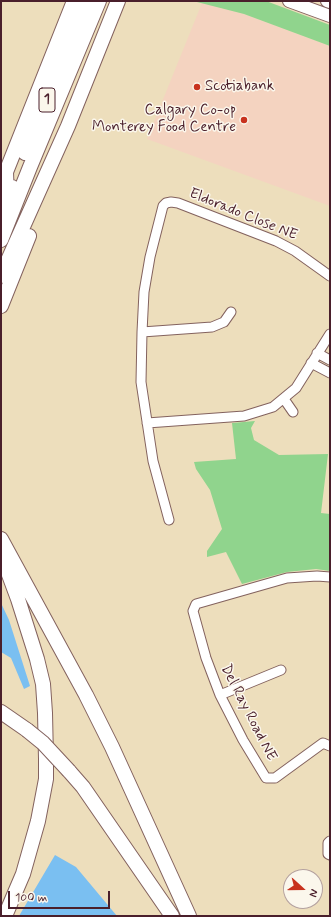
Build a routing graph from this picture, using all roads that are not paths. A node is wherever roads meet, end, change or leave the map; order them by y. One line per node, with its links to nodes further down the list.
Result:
1 (74, 1): 10 (highway)
2 (86, 1): 10 (highway, 1)
3 (99, 1): 12 (highway)
4 (289, 1): 8 (main road)
5 (327, 1): 7 (main road)
6 (118, 2): 9 (highway, 1)
7 (330, 2)
8 (330, 16)
9 (52, 162): 13 (highway, 1); 15 (highway)
10 (7, 200): 11 (highway, 1)
11 (1, 213)
12 (1, 240)
13 (1, 276)
14 (330, 276): 17 (street, Eldorado Close NE)
15 (1, 306)
16 (231, 312): 17 (street)
17 (142, 332): 25 (street, Eldorado Close NE)
18 (330, 334): 19 (street)
19 (317, 353): 20 (street); 21 (street)
20 (330, 360)
21 (312, 363): 22 (street); 23 (street)
22 (330, 372)
23 (284, 399): 24 (street); 25 (street)
24 (293, 412)
25 (147, 423): 26 (street, Eldorado Close NE)
26 (169, 520)
27 (1, 539): 38 (highway)
28 (1, 553): 36 (highway)
29 (330, 577): 31 (street, Del Ray Road NE)
30 (282, 670): 31 (street)
31 (220, 695): 33 (street, Del Ray Road NE)
32 (1, 712): 37 (highway, bridge)
33 (330, 746)
34 (330, 841): 35 (street)
35 (330, 855)
36 (5, 916)
37 (172, 916)
38 (189, 916)

